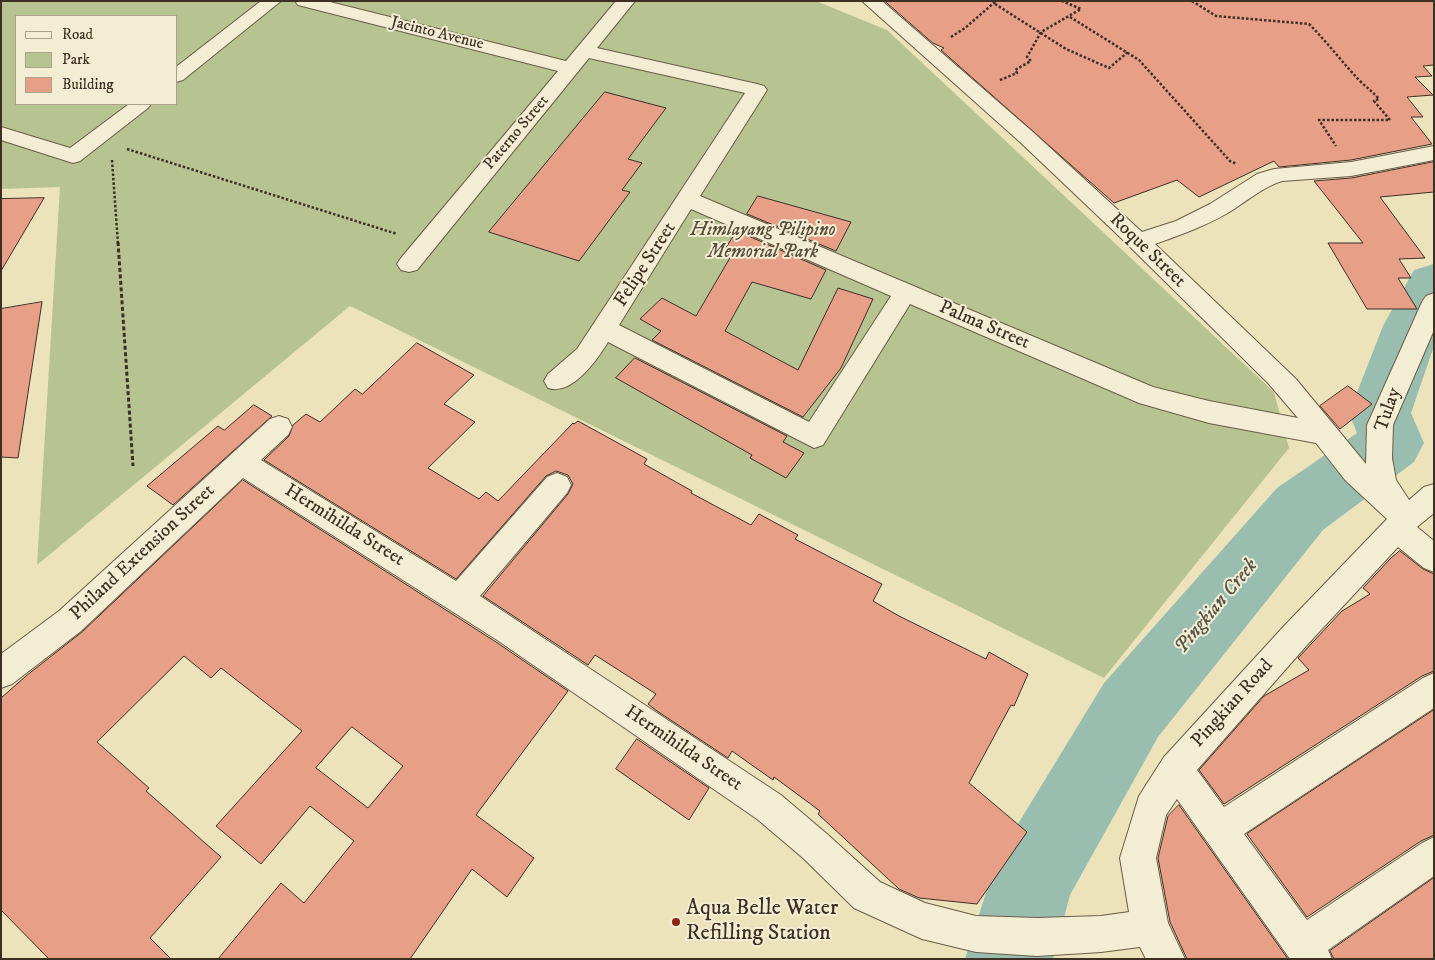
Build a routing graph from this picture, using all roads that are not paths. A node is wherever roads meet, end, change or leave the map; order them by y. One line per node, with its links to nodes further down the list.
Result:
1 (272, 1): 7 (street)
2 (304, 1): 6 (street, Jacinto Avenue)
3 (626, 1): 5 (street, Paterno Street)
4 (871, 1): 12 (street, Roque Street)
5 (584, 52): 6 (street, Paterno Street); 11 (street, Felipe Street)
6 (571, 68): 13 (street, Paterno Street)
7 (178, 74)
8 (139, 105): 9 (street)
9 (1, 133)
10 (1434, 153): 12 (street)
11 (688, 199): 14 (street, Palma Street); 16 (street, Felipe Street)
12 (1138, 242): 19 (street, Roque Street)
13 (409, 264)
14 (906, 292): 16 (street); 19 (street, Palma Street)
15 (1434, 302): 23 (street, Tulay)
16 (604, 329): 17 (street, Felipe Street)
17 (557, 381)
18 (279, 427): 20 (street, Philand Extension Street)
19 (1325, 434): 23 (street, Roque Street)
20 (241, 462): 25 (street, Hermihilda Street); 26 (street, Philand Extension Street)
21 (557, 484): 25 (street)
22 (1434, 496): 23 (street, Pingkian Road)
23 (1399, 515): 24 (street, Roque Street); 28 (street, Pingkian Road)
24 (1434, 559)
25 (459, 599): 31 (street, Hermihilda Street)
26 (1, 673)
27 (1434, 689): 29 (street)
28 (1176, 769): 29 (street); 31 (street, Pingkian Road)
29 (1220, 830): 32 (street)
30 (1434, 855): 32 (street)
31 (1150, 927): 33 (street, Pingkian Road)
32 (1308, 952)
33 (1166, 959)

